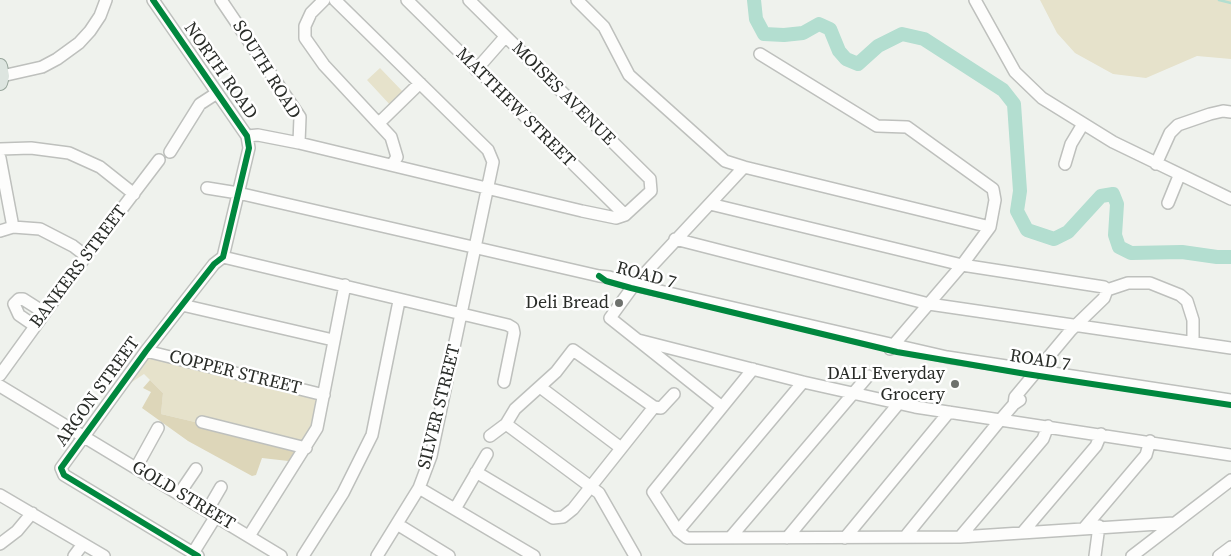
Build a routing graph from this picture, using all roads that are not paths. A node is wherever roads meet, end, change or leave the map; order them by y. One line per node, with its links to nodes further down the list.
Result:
1 (106, 0): 13 (street)
2 (152, 0): 15 (street, NORTH ROAD)
3 (221, 0): 20 (street, SOUTH ROAD)
4 (324, 0): 17 (street)
5 (334, 0): 14 (street)
6 (407, 0): 12 (street, MATTHEW STREET)
7 (469, 0): 10 (street, MOISES AVENUE)
8 (578, 0): 28 (street)
9 (975, 0): 18 (street)
10 (505, 37): 12 (street); 37 (street, MOISES AVENUE)
11 (760, 54): 39 (street)
12 (476, 70): 37 (street, MATTHEW STREET)
13 (1, 75)
14 (420, 83): 17 (street); 31 (street, SILVER STREET)
15 (216, 92): 19 (street, NORTH ROAD); 22 (street)
16 (1231, 112): 26 (street)
17 (379, 123): 27 (street)
18 (1083, 124): 25 (street); 26 (street)
19 (247, 136): 20 (street); 32 (street, NORTH ROAD)
20 (299, 143): 27 (street)
21 (0, 149): 33 (street)
22 (170, 152)
23 (0, 158): 38 (street)
24 (159, 160): 33 (street, BANKERS STREET)
25 (1065, 164)
26 (1156, 164): 29 (street)
27 (392, 165): 31 (street)
28 (744, 167): 36 (street); 39 (street)
29 (1180, 176): 34 (street); 35 (street)
30 (207, 188): 32 (street, ROAD 7)
31 (487, 190): 37 (street); 42 (street, SILVER STREET)
32 (238, 193): 42 (street, ROAD 7); 44 (street)
33 (134, 194): 43 (street, BANKERS STREET)
34 (1231, 199)
35 (1168, 203)
36 (710, 204): 41 (street); 45 (street)
37 (625, 216)
38 (13, 227): 40 (street); 43 (street)
39 (990, 227): 45 (street)
40 (0, 231)
41 (675, 239): 47 (street); 50 (street)
42 (475, 247): 47 (street, ROAD 7); 53 (street, SILVER STREET)
43 (86, 256): 52 (street, BANKERS STREET)
44 (223, 257): 46 (street); 51 (street, ARGON STREET)
45 (962, 265): 48 (street); 50 (street)
46 (344, 285): 49 (street); 56 (street)
47 (633, 286): 57 (street); 59 (street, ROAD 7)
48 (1107, 290): 55 (street); 58 (street)
49 (400, 301): 53 (street); 124 (street)
50 (929, 304): 55 (street); 59 (street)
51 (182, 305): 56 (street); 61 (street, ARGON STREET)
52 (45, 312): 54 (street, BANKERS STREET); 54 (street)
53 (462, 315): 66 (street); 98 (street, SILVER STREET)
54 (35, 326): 64 (street, BANKERS STREET)
55 (1077, 326): 58 (street); 63 (street)
56 (334, 340): 72 (street)
57 (638, 340): 62 (street); 77 (street)
58 (1193, 342): 60 (street)
59 (891, 348): 63 (street, ROAD 7)
60 (1231, 348)
61 (146, 351): 72 (street, COPPER STREET); 86 (street, ARGON STREET)
62 (753, 369): 67 (street); 77 (street)
63 (1039, 374): 73 (street, ROAD 7); 75 (street, ROAD 7); 79 (street)
64 (0, 375)
65 (868, 376): 70 (street)
66 (504, 382)
67 (803, 382): 70 (street); 108 (street)
68 (0, 386): 86 (street, GOLD STREET)
69 (540, 387): 76 (street); 81 (street); 89 (street)
70 (854, 393): 74 (street); 113 (street)
71 (674, 394): 76 (street)
72 (324, 395): 88 (street)
73 (1231, 400)
74 (899, 403): 78 (street); 114 (street)
75 (1231, 405)
76 (654, 407): 89 (street)
77 (722, 407): 108 (street)
78 (949, 412): 79 (street); 115 (street)
79 (1001, 418): 82 (street); 111 (street)
80 (202, 422): 88 (street)
81 (506, 424): 85 (street); 96 (street)
82 (1048, 426): 84 (street); 112 (street)
83 (158, 428): 92 (street)
84 (1101, 434): 87 (street); 109 (street)
85 (490, 436)
86 (84, 437): 92 (street, GOLD STREET); 119 (street, ARGON STREET)
87 (1150, 441): 91 (street); 107 (street)
88 (306, 448): 110 (street)
89 (621, 448): 96 (street)
90 (487, 454): 94 (street)
91 (1231, 455)
92 (136, 468): 99 (street, GOLD STREET)
93 (196, 469): 99 (street)
94 (476, 472): 96 (street); 101 (street)
95 (1231, 480): 104 (street)
96 (590, 485): 120 (street)
97 (221, 487): 103 (street)
98 (419, 488): 101 (street); 105 (street, SILVER STREET)
99 (179, 494): 103 (street, GOLD STREET)
100 (0, 495): 102 (street)
101 (455, 509): 127 (street)
102 (32, 513): 116 (street); 117 (street)
103 (212, 514): 110 (street, GOLD STREET); 119 (street)
104 (1174, 523): 106 (street); 129 (street)
105 (397, 524): 125 (street, SILVER STREET); 126 (street)
106 (1099, 526): 107 (street); 128 (street)
107 (1085, 527): 109 (street)
108 (678, 531): 113 (street)
109 (1023, 532): 112 (street)
110 (249, 536): 123 (street, GOLD STREET)
111 (905, 537): 112 (street); 115 (street)
112 (960, 537)
113 (730, 538): 114 (street)
114 (787, 538): 115 (street)
115 (845, 538)
116 (0, 544)
117 (83, 544): 121 (street); 122 (street)
118 (1231, 547): 130 (street)
119 (196, 554)
120 (632, 555)
121 (74, 556)
122 (104, 556)
123 (281, 556)
124 (303, 556)
125 (377, 556)
126 (449, 556)
127 (534, 556)
128 (1095, 556)
129 (1132, 556)
130 (1220, 556)

